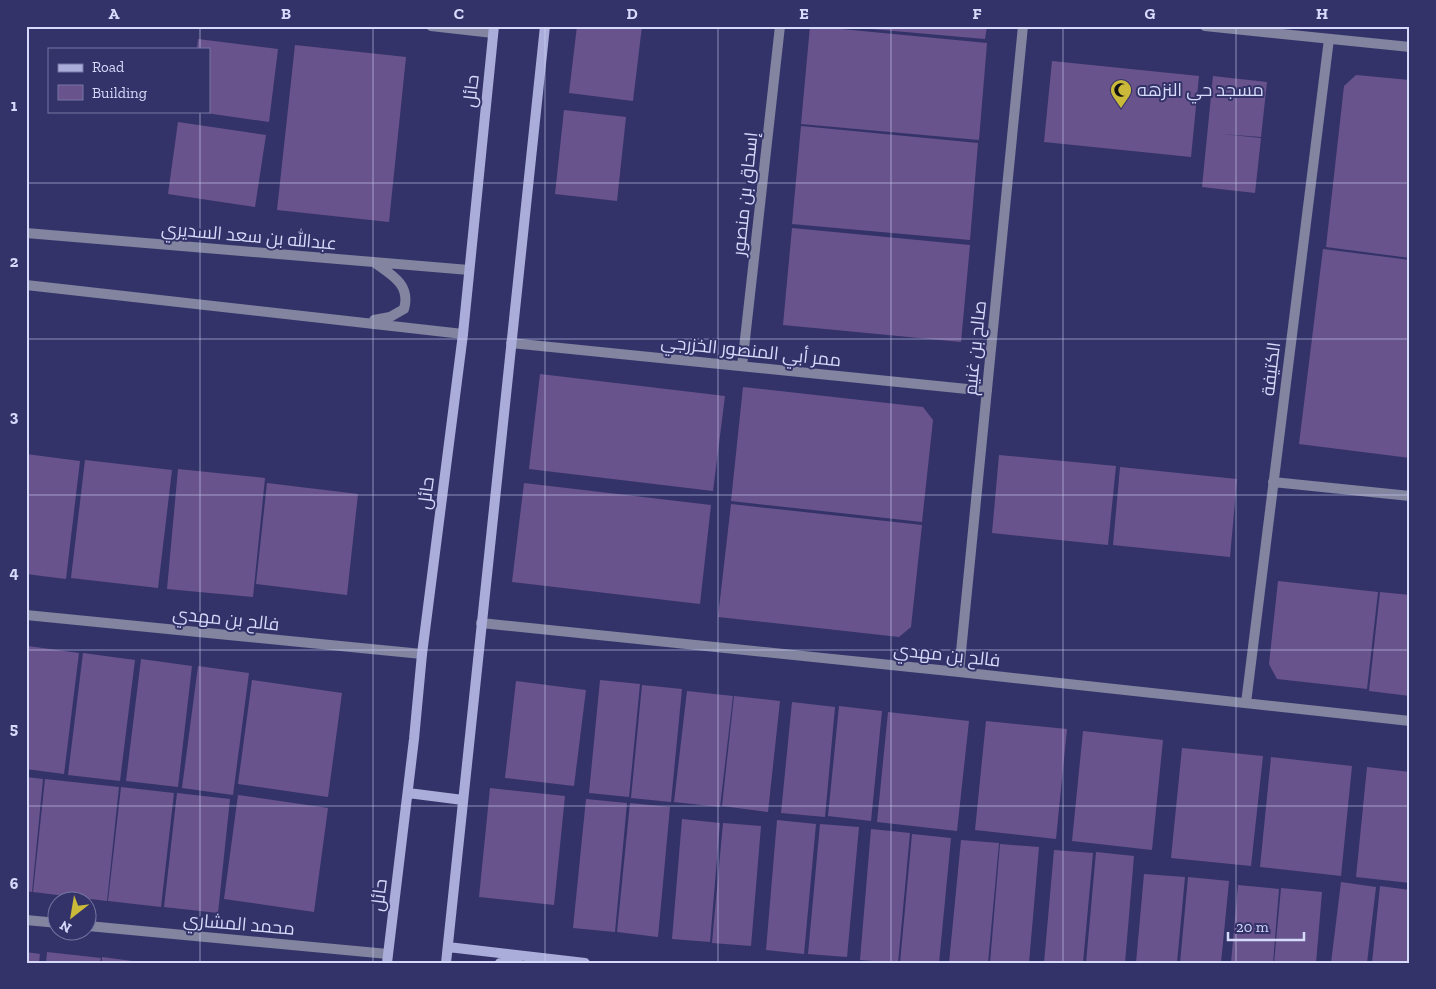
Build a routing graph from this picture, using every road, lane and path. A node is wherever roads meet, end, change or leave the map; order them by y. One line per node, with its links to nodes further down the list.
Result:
1 (431, 26): 6 (street)
2 (545, 26): 15 (street)
3 (780, 26): 16 (street, إسحاق بن منصور)
4 (1023, 26): 17 (street, صالح بن غنيم)
5 (1205, 26): 7 (street)
6 (494, 30): 11 (street, حائل)
7 (1329, 39): 8 (street); 18 (street, الكتيفة)
8 (1410, 47)
9 (26, 233): 10 (street, عبدالله بن سعد السديري)
10 (374, 263): 11 (street, عبدالله بن سعد السديري); 13 (street)
11 (469, 270): 14 (street, حائل)
12 (26, 285): 13 (street)
13 (365, 322): 14 (street)
14 (463, 334): 22 (street, حائل)
15 (511, 343): 16 (street, ممر أبي المنصور الخزرجي); 21 (street)
16 (742, 366): 17 (street, ممر أبي المنصور الخزرجي)
17 (987, 391): 23 (street, صالح بن غنيم)
18 (1273, 482): 19 (street); 24 (street, الكتيفة)
19 (1410, 496)
20 (26, 616): 22 (street, فالح بن مهدي)
21 (482, 623): 23 (street, فالح بن مهدي); 27 (street)
22 (422, 654): 26 (street, حائل)
23 (960, 672): 24 (street, فالح بن مهدي)
24 (1246, 703): 25 (street, فالح بن مهدي)
25 (1410, 721)
26 (408, 793): 27 (street); 33 (street, حائل)
27 (463, 800): 31 (street)
28 (26, 920): 29 (street)
29 (48, 922)
30 (98, 927): 33 (street, محمد المشاري)
31 (448, 947): 32 (street); 34 (street)
32 (527, 956): 35 (street); 36 (street)
33 (388, 958)
34 (446, 963)
35 (500, 963)
36 (585, 963)

